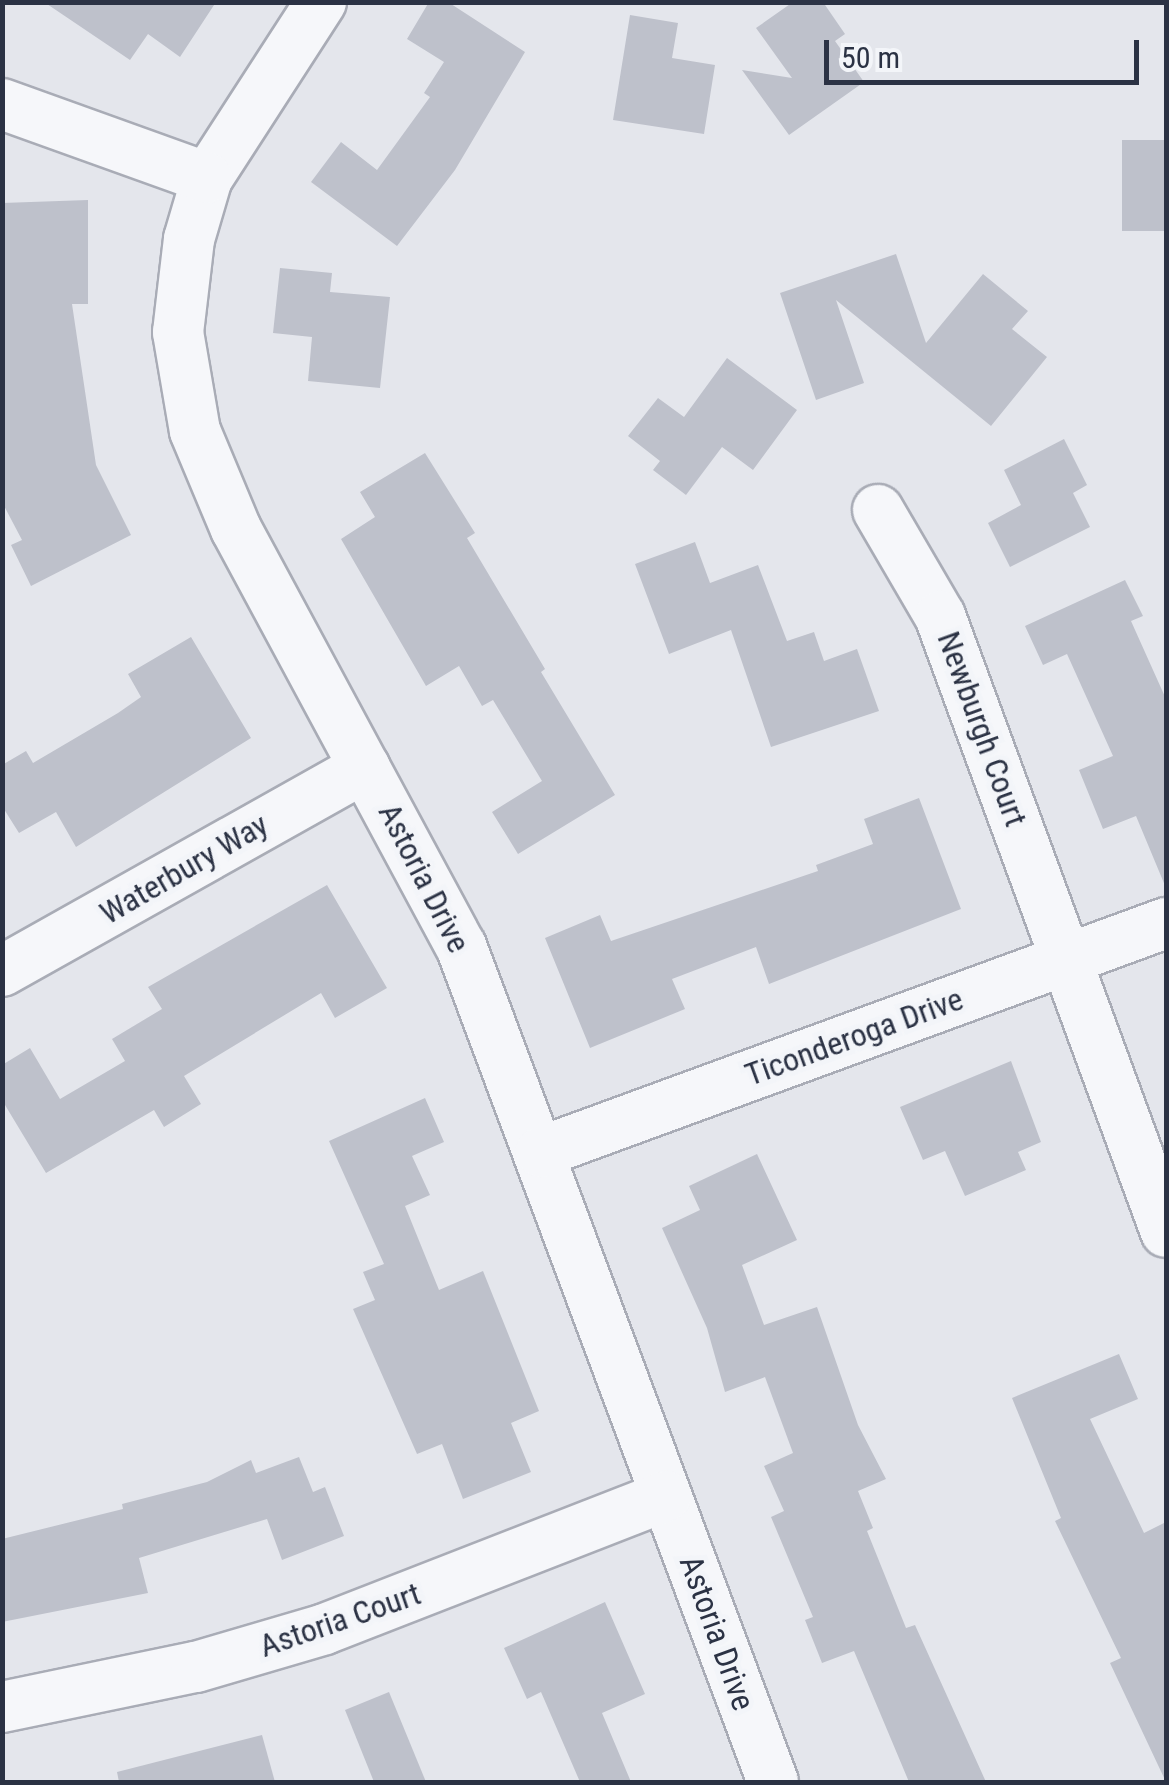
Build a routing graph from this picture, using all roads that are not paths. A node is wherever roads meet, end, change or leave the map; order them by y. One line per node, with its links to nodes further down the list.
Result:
1 (321, 2): 3 (street, Astoria Drive)
2 (2, 104): 3 (street)
3 (207, 178): 5 (street, Astoria Drive)
4 (878, 510): 7 (street, Newburgh Court)
5 (365, 767): 8 (street, Waterbury Way); 9 (street, Astoria Drive)
6 (1166, 923): 7 (street, Ticonderoga Drive)
7 (1066, 958): 9 (street, Ticonderoga Drive); 10 (street, Newburgh Court)
8 (2, 971)
9 (541, 1152): 11 (street, Astoria Drive)
10 (1166, 1232)
11 (666, 1496): 12 (street, Astoria Court); 13 (street, Astoria Drive)
12 (2, 1707)
13 (773, 1782)

